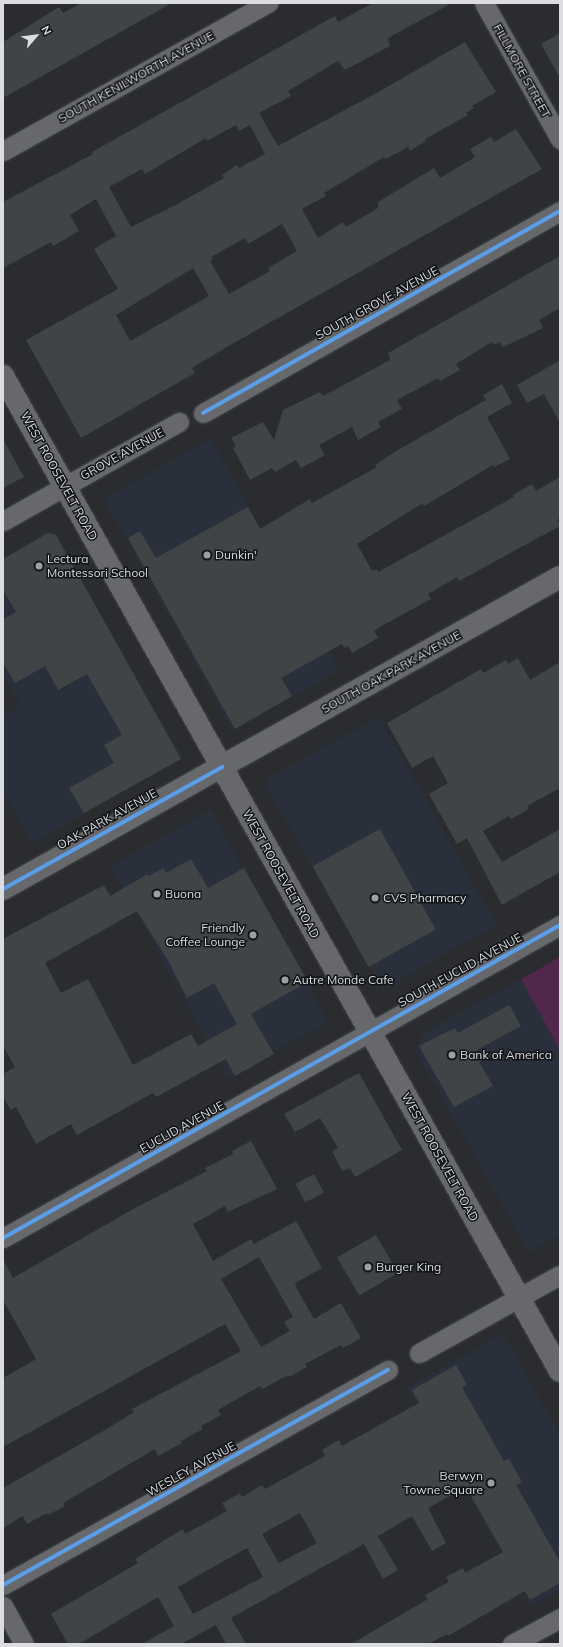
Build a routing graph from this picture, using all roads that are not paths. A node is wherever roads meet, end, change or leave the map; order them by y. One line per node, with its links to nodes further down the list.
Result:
1 (268, 3): 4 (street, SOUTH KENILWORTH AVENUE)
2 (484, 3): 3 (street, FILLMORE STREET)
3 (560, 139)
4 (3, 152)
5 (560, 211): 7 (street, SOUTH GROVE AVENUE)
6 (3, 376): 9 (main road, WEST ROOSEVELT ROAD)
7 (203, 413)
8 (179, 422): 9 (street, GROVE AVENUE)
9 (65, 486): 10 (street, GROVE AVENUE); 12 (main road, WEST ROOSEVELT ROAD)
10 (3, 521)
11 (560, 577): 12 (main road, SOUTH OAK PARK AVENUE)
12 (222, 767): 13 (main road, OAK PARK AVENUE); 15 (main road, WEST ROOSEVELT ROAD)
13 (3, 889)
14 (560, 925): 15 (street, SOUTH EUCLID AVENUE)
15 (370, 1032): 16 (street, EUCLID AVENUE); 18 (main road, WEST ROOSEVELT ROAD)
16 (3, 1238)
17 (560, 1275): 18 (street)
18 (519, 1298): 19 (street); 21 (main road, WEST ROOSEVELT ROAD)
19 (419, 1353)
20 (388, 1370): 22 (street, WESLEY AVENUE)
21 (560, 1371)
22 (3, 1585)
23 (3, 1606): 25 (street)
24 (560, 1618): 26 (street)
25 (24, 1644)
26 (512, 1644)

